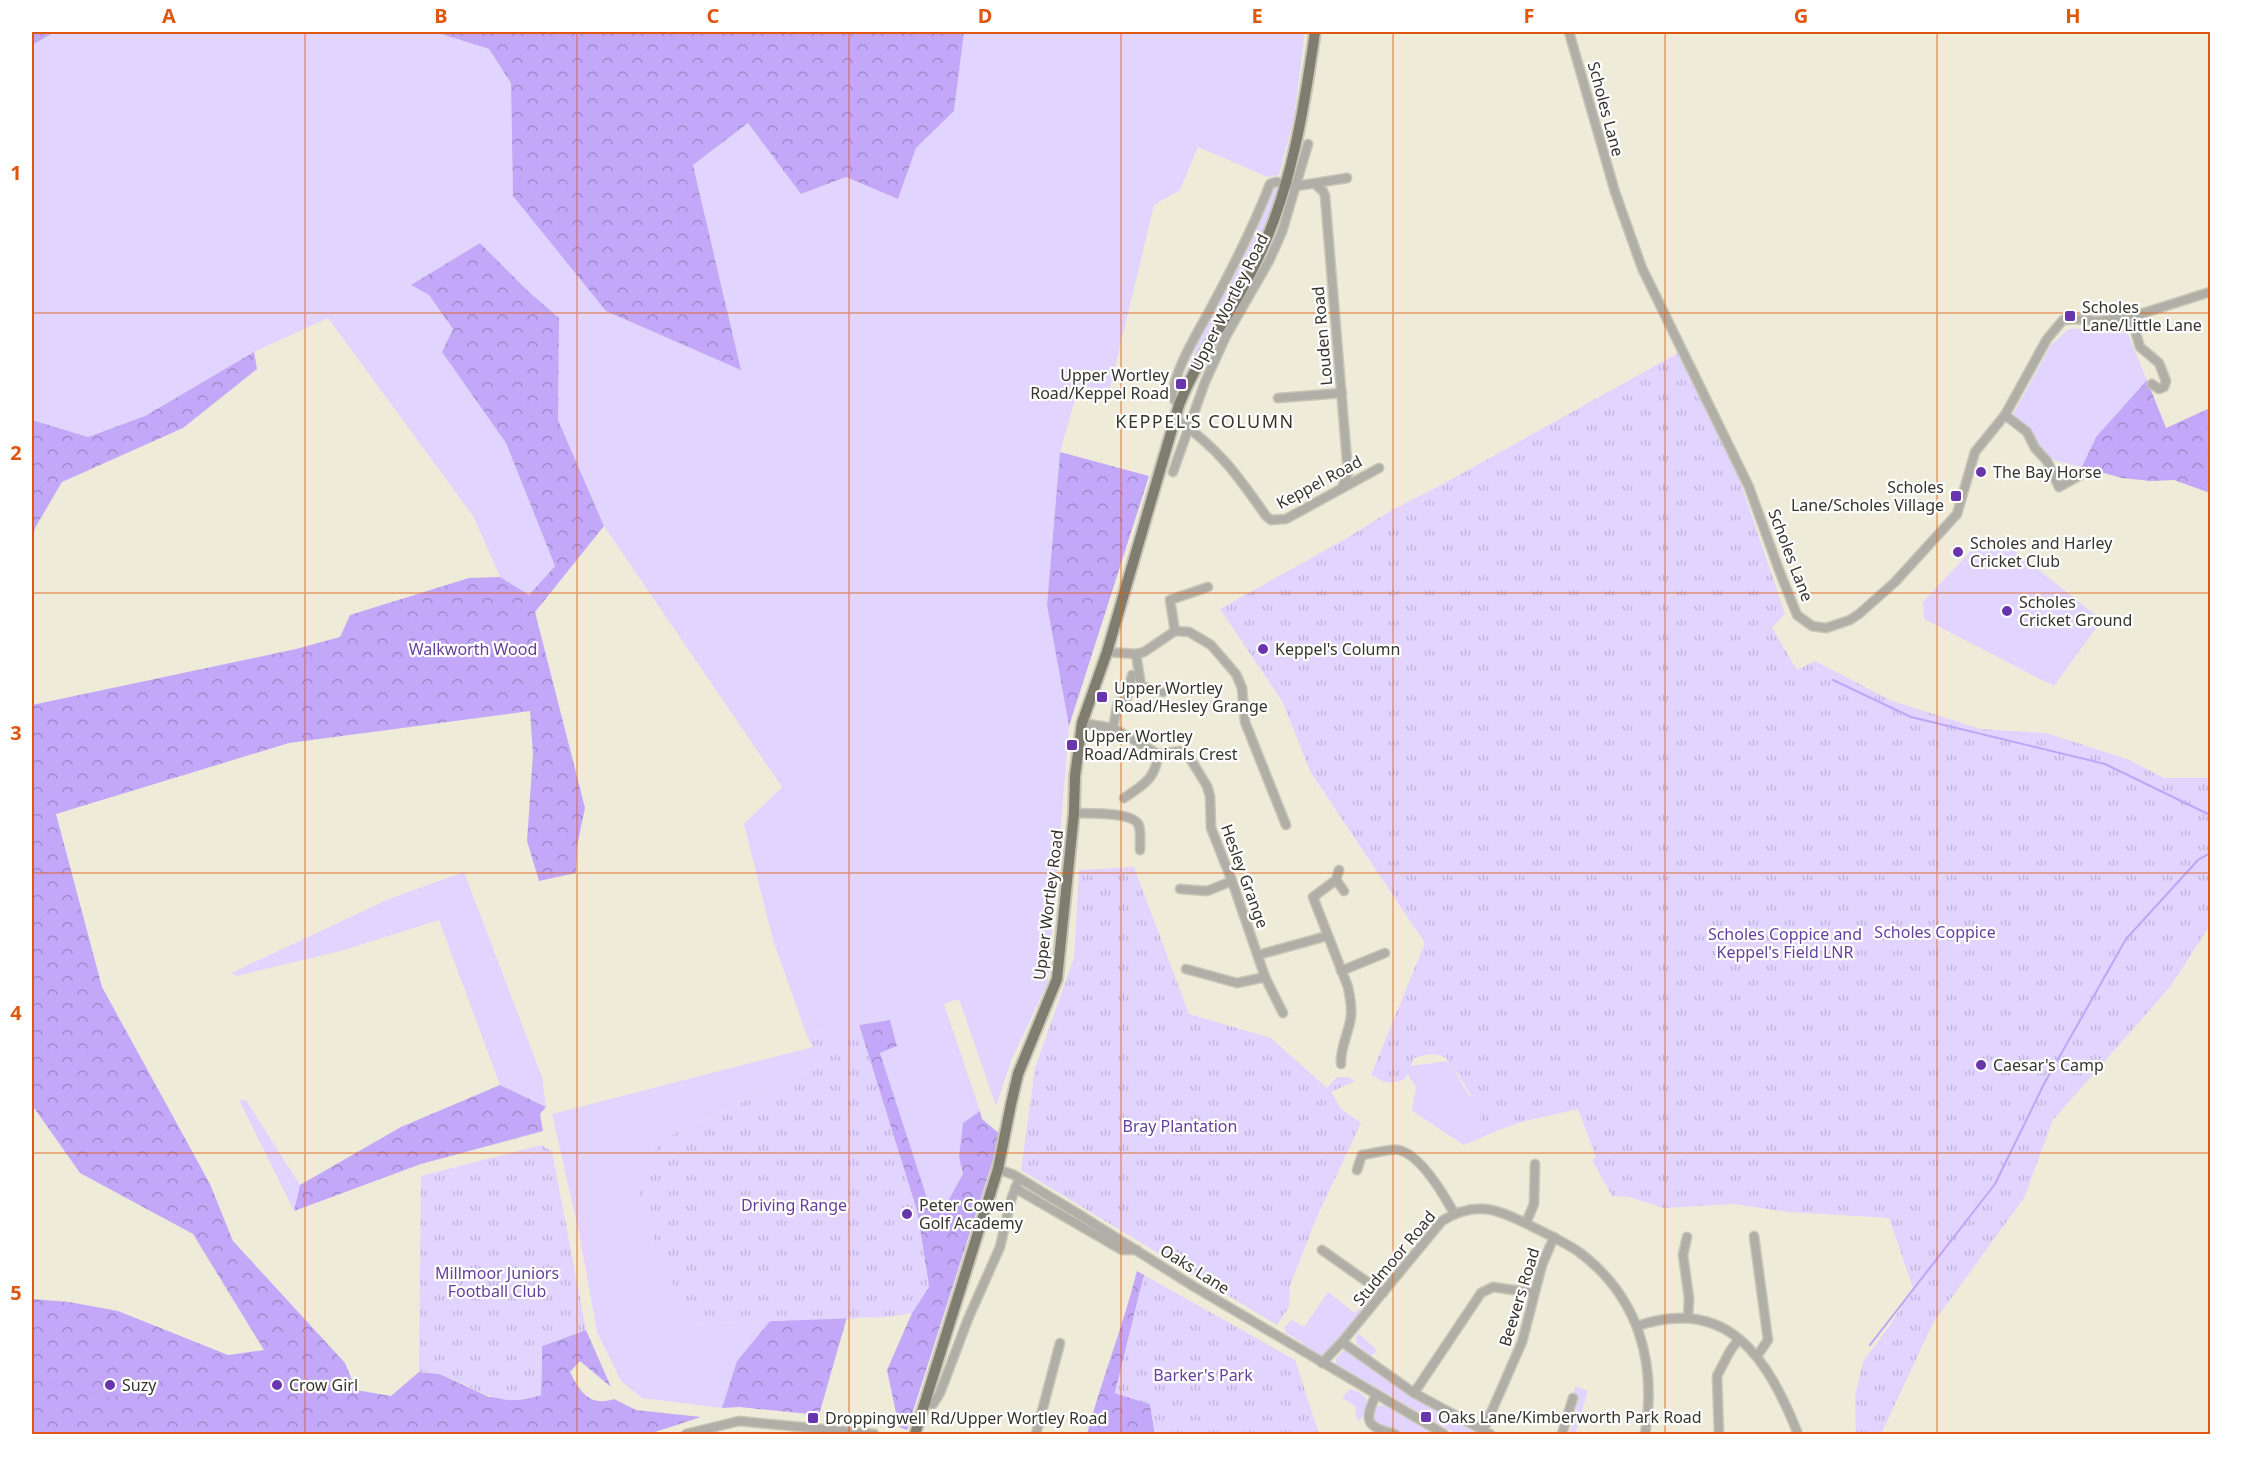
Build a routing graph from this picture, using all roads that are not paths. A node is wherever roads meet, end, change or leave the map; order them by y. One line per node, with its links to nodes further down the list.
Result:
1 (1314, 32): 6 (main road, Upper Wortley Road)
2 (1569, 32): 14 (street, Scholes Lane)
3 (1308, 144): 7 (street, Upper Wortley Road)
4 (1347, 178): 5 (street)
5 (1315, 184): 7 (street); 11 (street, Louden Road)
6 (1285, 185): 7 (street); 13 (main road, Upper Wortley Road); 13 (street, Upper Wortley Road)
7 (1297, 186): 16 (street, Upper Wortley Road)
8 (2211, 292): 9 (street, Scholes Lane)
9 (2131, 317): 10 (street); 14 (street, Scholes Lane)
10 (2152, 384)
11 (1342, 393): 12 (street); 20 (street, Louden Road)
12 (1278, 398)
13 (1179, 405): 15 (main road, Upper Wortley Road)
14 (2006, 415): 19 (street)
15 (1175, 418): 16 (street, Keppel Road); 23 (main road, Upper Wortley Road)
16 (1188, 427): 18 (street, Upper Wortley Road); 20 (street, Keppel Road)
17 (1379, 468): 20 (street, Keppel Road)
18 (1173, 472)
19 (2081, 475)
20 (1342, 488)
21 (1208, 587): 22 (street)
22 (1175, 631): 24 (street); 32 (street)
23 (1107, 652): 24 (street); 27 (main road, Upper Wortley Road)
24 (1136, 654): 26 (street)
25 (1132, 675): 28 (street)
26 (1163, 692)
27 (1082, 723): 28 (street, Hesley Grange); 31 (main road, Upper Wortley Road)
28 (1113, 728): 29 (street, Hesley Grange)
29 (1158, 754): 30 (street); 36 (street, Hesley Grange)
30 (1124, 798)
31 (1074, 813): 33 (street); 48 (main road, Upper Wortley Road)
32 (1286, 825)
33 (1140, 850)
34 (1339, 870): 35 (street)
35 (1336, 880): 38 (street); 39 (street)
36 (1232, 881): 37 (street); 41 (street, Hesley Grange)
37 (1180, 889)
38 (1344, 891)
39 (1327, 936): 41 (street); 43 (street)
40 (1382, 942): 43 (street)
41 (1258, 955): 44 (street, Hesley Grange)
42 (1186, 969): 44 (street)
43 (1341, 971): 46 (street)
44 (1265, 977): 45 (street, Hesley Grange)
45 (1283, 1013)
46 (1341, 1064)
47 (1535, 1164): 53 (street)
48 (998, 1169): 50 (street, Oaks Lane); 71 (main road, Upper Wortley Road)
49 (1357, 1170): 52 (street)
50 (1019, 1179): 51 (street, Upper Wortley Road); 57 (street, Oaks Lane)
51 (1016, 1188): 57 (street); 71 (street, Upper Wortley Road)
52 (1454, 1213): 53 (street, Studmoor Road); 59 (street, Studmoor Road)
53 (1526, 1223): 55 (street, Studmoor Road)
54 (1754, 1236): 66 (street)
55 (1554, 1237): 60 (street, Beevers Road); 62 (street, Studmoor Road)
56 (1687, 1237): 61 (street)
57 (1137, 1250): 67 (street, Oaks Lane)
58 (1322, 1250): 59 (street)
59 (1383, 1293): 64 (street, Studmoor Road)
60 (1534, 1293): 68 (street); 73 (street, Beevers Road)
61 (1688, 1317): 62 (street); 63 (street)
62 (1637, 1326): 81 (street, Studmoor Road)
63 (1739, 1339): 66 (street); 82 (street)
64 (1342, 1342): 67 (street, Studmoor Road); 68 (street)
65 (1060, 1343): 77 (street)
66 (1757, 1356): 83 (street)
67 (1322, 1363): 69 (street, Oaks Lane)
68 (1414, 1393): 73 (street)
69 (1376, 1395): 78 (street); 79 (street, Oaks Lane)
70 (1573, 1398): 80 (street)
71 (925, 1403): 76 (main road, Upper Wortley Road)
72 (857, 1433): 74 (street); 75 (street)
73 (1487, 1433)
74 (686, 1434)
75 (874, 1434)
76 (915, 1434)
77 (1036, 1434)
78 (1395, 1434)
79 (1443, 1434)
80 (1562, 1434)
81 (1645, 1434)
82 (1719, 1434)
83 (1798, 1434)

